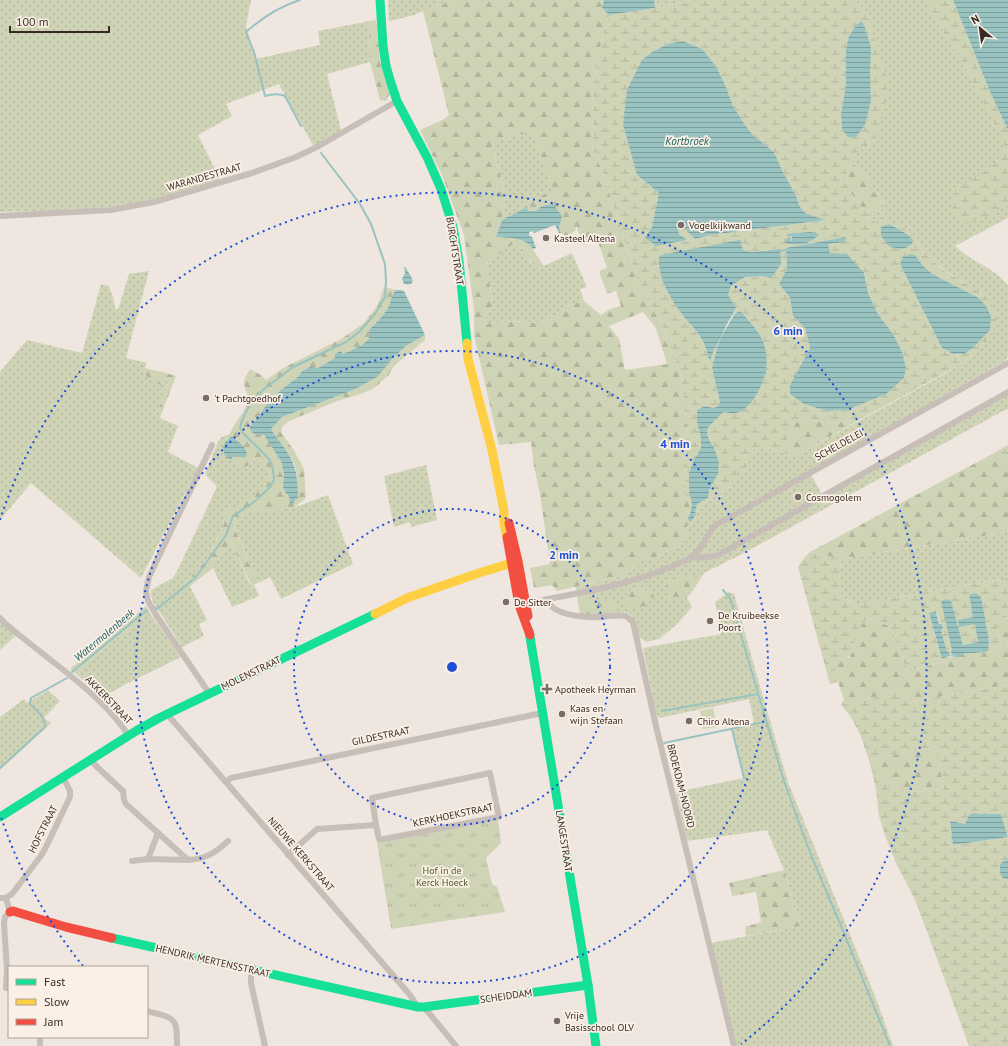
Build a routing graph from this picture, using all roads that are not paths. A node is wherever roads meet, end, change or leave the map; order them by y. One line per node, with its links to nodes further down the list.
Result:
1 (380, 0): 2 (street, BURCHTSTRAAT)
2 (398, 101): 3 (street, WARANDESTRAAT); 8 (street, BURCHTSTRAAT)
3 (0, 216)
4 (1008, 363): 7 (street, SCHELDELEI)
5 (1008, 392): 7 (street, SCHELDELEI)
6 (212, 445): 12 (street)
7 (691, 558): 9 (street, SCHELDELEI)
8 (515, 562): 10 (street, LANGESTRAAT); 12 (street, MOLENSTRAAT)
9 (547, 599): 10 (street, SCHELDELEI); 40 (street, BROEKDAM-NOORD)
10 (522, 604): 13 (street, LANGESTRAAT)
11 (0, 618): 15 (street, AKKERSTRAAT)
12 (209, 693): 14 (street, MOLENSTRAAT)
13 (542, 713): 18 (street, GILDESTRAAT); 31 (street, LANGESTRAAT)
14 (167, 714): 15 (street, MOLENSTRAAT); 18 (street, NIEUWE KERKSTRAAT)
15 (129, 736): 16 (street, MOLENSTRAAT)
16 (91, 759): 17 (street, MOLENSTRAAT); 21 (street)
17 (63, 777): 19 (street, MOLENSTRAAT); 27 (street, HOFSTRAAT)
18 (226, 782): 23 (street, NIEUWE KERKSTRAAT)
19 (0, 817)
20 (376, 825): 20 (street, KERKHOEKSTRAAT); 23 (street)
21 (158, 833): 24 (street); 26 (street)
22 (228, 841): 26 (street)
23 (288, 855): 34 (street, NIEUWE KERKSTRAAT)
24 (148, 859): 25 (street); 26 (street)
25 (132, 860)
26 (188, 860)
27 (3, 898): 28 (street)
28 (10, 912): 29 (street); 30 (street, HENDRIK MERTENSSTRAAT)
29 (8, 970): 32 (street)
30 (251, 970): 34 (street, HENDRIK MERTENSSTRAAT); 37 (street)
31 (588, 985): 34 (street, SCHEIDDAM); 39 (street, LANGESTRAAT)
32 (8, 988): 33 (street)
33 (0, 990)
34 (421, 1007): 38 (street, NIEUWE KERKSTRAAT)
35 (148, 1011): 36 (street)
36 (177, 1046)
37 (266, 1046)
38 (456, 1046)
39 (596, 1046)
40 (734, 1046)

